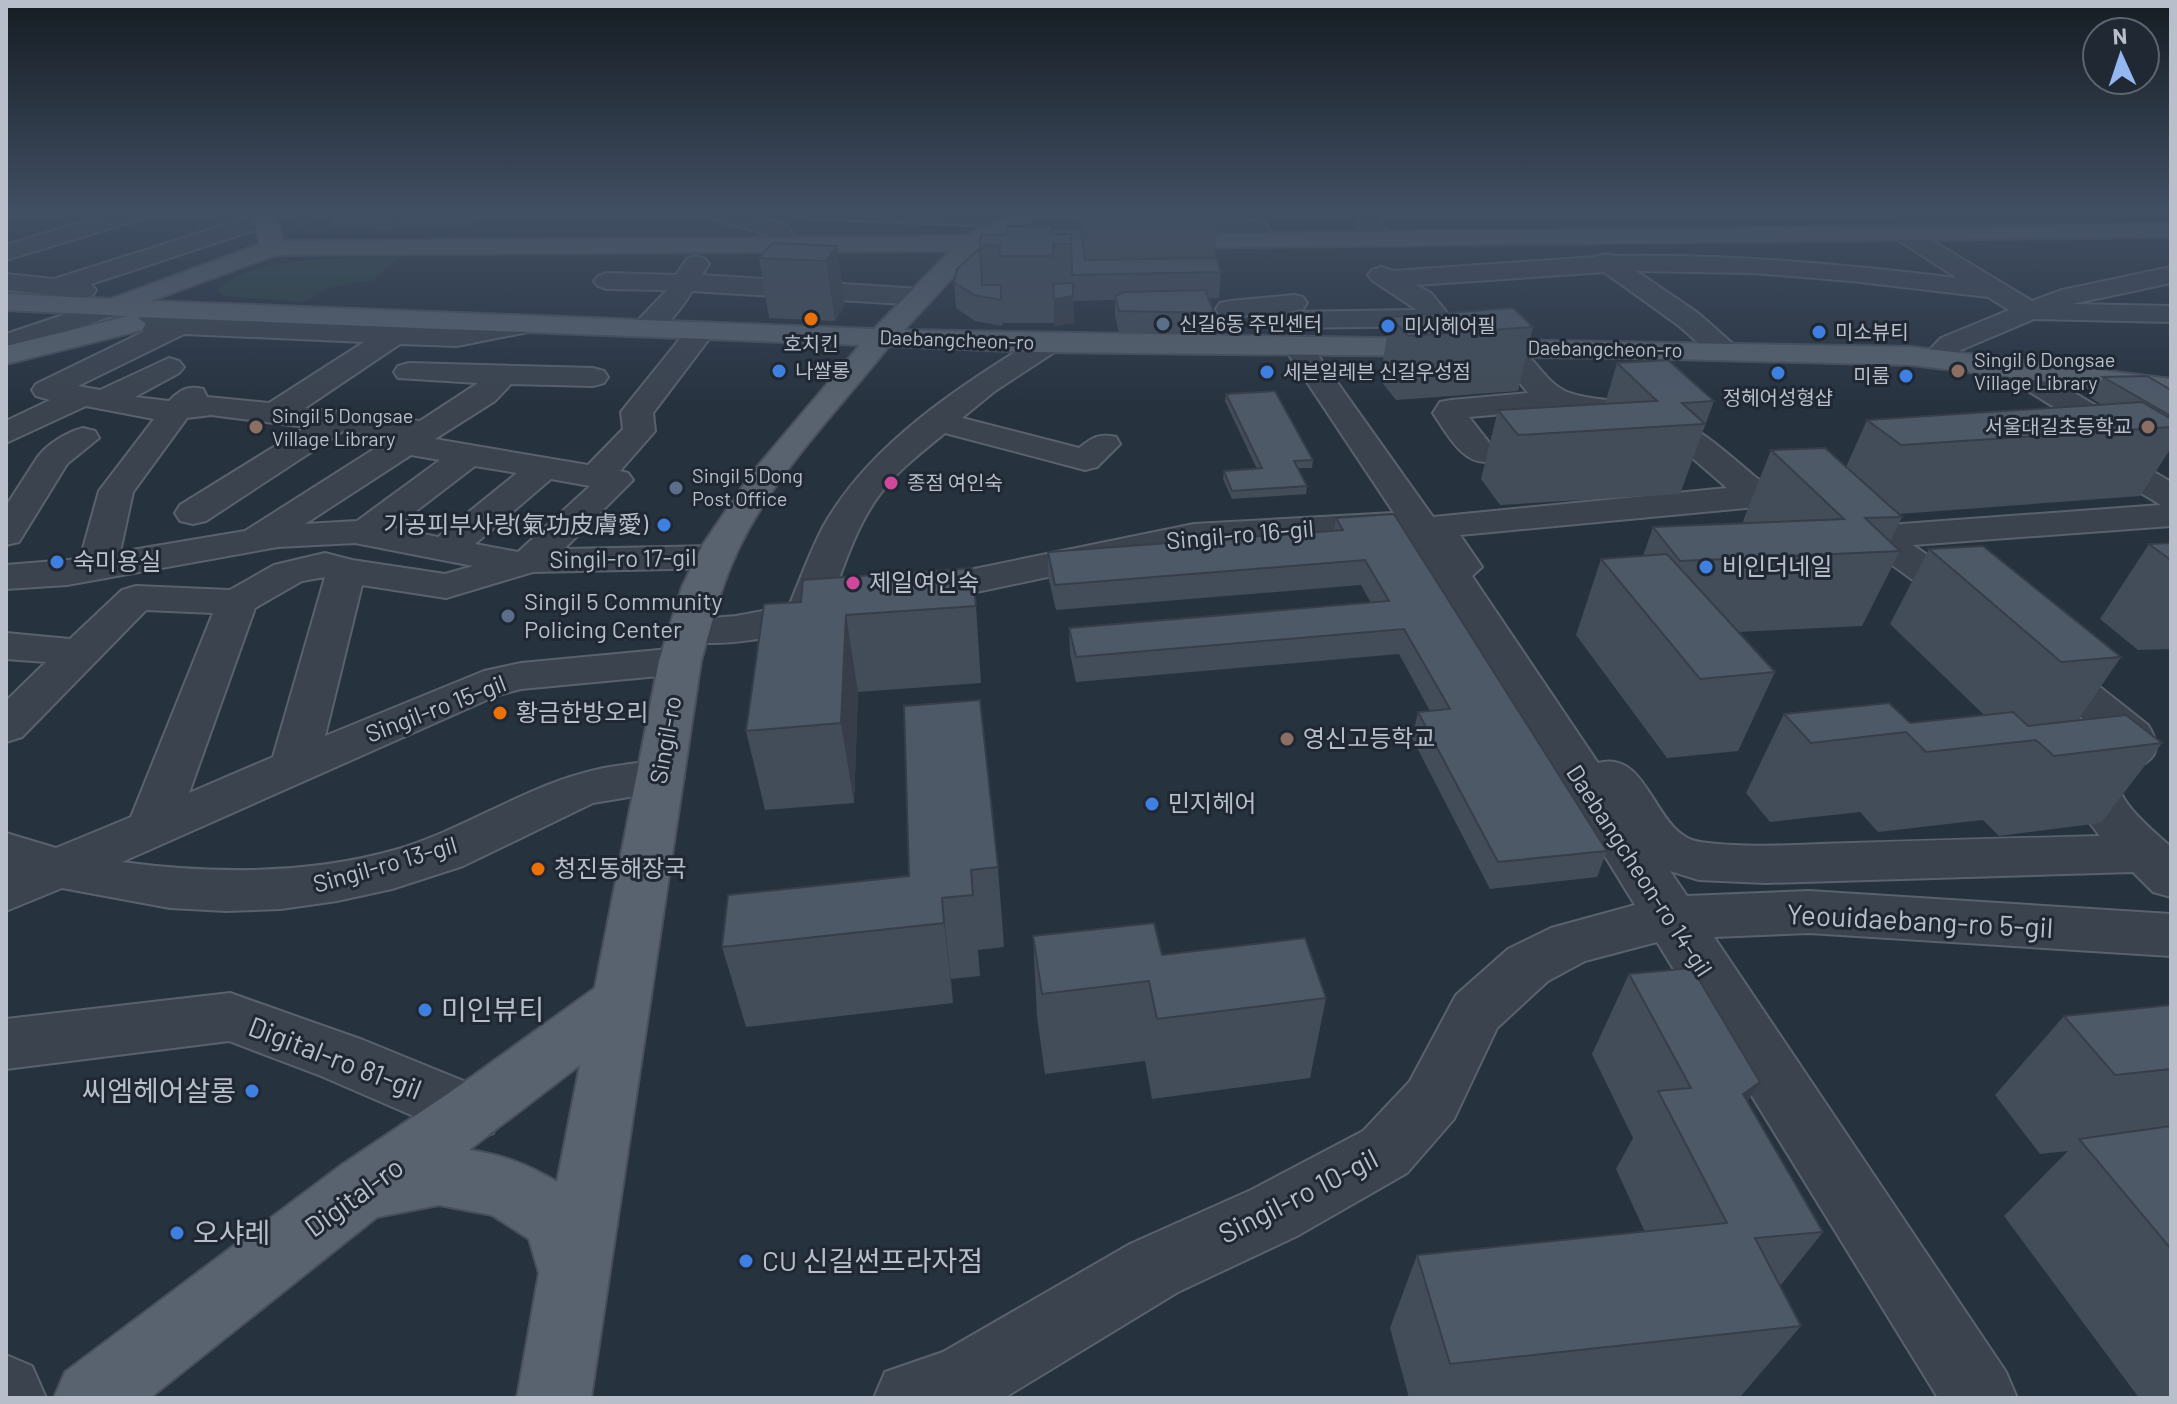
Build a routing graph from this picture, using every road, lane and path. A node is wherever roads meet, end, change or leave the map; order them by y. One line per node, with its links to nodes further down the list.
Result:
1 (99, 277): 20 (street)
2 (193, 277): 16 (main road)
3 (207, 277): 16 (main road)
4 (687, 277): 15 (street)
5 (939, 277): 21 (main road, Singil-ro)
6 (1373, 277): 7 (street); 22 (street)
7 (1382, 277)
8 (1628, 277): 17 (street)
9 (1731, 277): 17 (street)
10 (1886, 277): 18 (street)
11 (1973, 277): 18 (street)
12 (2164, 277): 27 (street)
13 (6, 280): 20 (street)
14 (607, 281): 15 (street)
15 (684, 281): 21 (street); 33 (street)
16 (178, 282): 26 (main road); 28 (main road)
17 (1638, 283): 22 (street); 40 (street)
18 (1995, 290): 27 (street)
19 (1333, 294): 31 (street)
20 (47, 296): 23 (main road, Daebangcheon-ro); 24 (main road, Daebangcheon-ro); 26 (street); 37 (main road)
21 (920, 297): 36 (main road, Singil-ro)
22 (1422, 299): 31 (street, Daebangcheon-ro)
23 (6, 302)
24 (105, 309): 26 (main road); 30 (main road, Daebangcheon-ro); 37 (street)
25 (1230, 309): 31 (street)
26 (136, 310): 30 (main road); 37 (main road)
27 (2029, 311): 29 (street); 41 (street)
28 (212, 314): 30 (main road, Daebangcheon-ro); 32 (main road, Daebangcheon-ro)
29 (2171, 314)
30 (179, 319): 35 (street); 48 (street)
31 (1283, 323): 38 (main road, Daebangcheon-ro); 39 (main road, Daebangcheon-ro); 70 (street, Daebangcheon-ro 14-gil)
32 (523, 325): 33 (main road, Daebangcheon-ro); 35 (street)
33 (637, 329): 34 (main road, Daebangcheon-ro); 45 (street)
34 (701, 331): 36 (main road, Daebangcheon-ro); 66 (street)
35 (393, 336): 47 (street)
36 (882, 337): 38 (main road, Daebangcheon-ro); 77 (main road, Singil-ro)
37 (8, 339)
38 (1049, 343): 55 (street)
39 (1506, 348): 40 (main road, Daebangcheon-ro); 49 (street)
40 (1724, 351): 41 (main road, Daebangcheon-ro)
41 (1937, 358): 42 (main road, Daebangcheon-ro)
42 (2006, 365): 46 (main road, Daebangcheon-ro); 64 (street)
43 (169, 367): 48 (street)
44 (409, 372): 45 (street)
45 (503, 375): 53 (street, Singil-ro 17-gil)
46 (2171, 388)
47 (308, 393): 51 (street); 52 (street); 53 (street)
48 (90, 400): 51 (street); 57 (street)
49 (1559, 400): 50 (street); 67 (street)
50 (1516, 403): 56 (street); 62 (street)
51 (177, 410): 52 (street); 79 (street)
52 (276, 413): 54 (street)
53 (453, 413): 58 (street, Singil-ro 17-gil)
54 (338, 420): 58 (street); 75 (street)
55 (939, 422): 60 (street); 82 (street)
56 (1542, 432)
57 (6, 433)
58 (414, 437): 63 (street); 73 (street, Singil-ro 17-gil)
59 (83, 438): 71 (street)
60 (1104, 444)
61 (2065, 446): 68 (street)
62 (1481, 454)
63 (468, 455): 65 (street); 76 (street, Singil-ro 17-gil)
64 (2171, 465)
65 (544, 468): 66 (street); 74 (street)
66 (596, 477): 78 (street, Singil-ro 17-gil)
67 (1786, 496): 72 (street); 91 (street)
68 (2171, 497)
69 (2171, 515): 72 (street)
70 (1416, 523): 82 (street, Singil-ro 16-gil); 94 (street, Daebangcheon-ro 14-gil)
71 (6, 534)
72 (1874, 537): 91 (street)
73 (252, 541): 75 (street, Singil-ro 17-gil); 76 (street, Singil-ro 17-gil)
74 (446, 549): 76 (street, Singil-ro 17-gil); 78 (street, Singil-ro 17-gil)
75 (207, 550): 79 (street, Singil-ro 17-gil)
76 (336, 552): 78 (street, Singil-ro 17-gil); 81 (street, Singil-ro 17-gil); 87 (street)
77 (716, 557): 78 (street, Singil-ro 17-gil); 83 (main road, Singil-ro)
78 (530, 561)
79 (97, 568): 80 (street, Singil-ro 17-gil)
80 (6, 577)
81 (237, 602): 85 (street); 89 (street)
82 (805, 616): 83 (street, Singil-ro 16-gil)
83 (684, 645): 87 (street, Singil-ro 15-gil); 88 (main road, Singil-ro)
84 (6, 646): 85 (street)
85 (81, 653): 86 (street)
86 (6, 727)
87 (294, 767): 89 (street, Singil-ro 15-gil)
88 (660, 777): 92 (street, Singil-ro 13-gil); 96 (main road, Singil-ro)
89 (152, 827): 92 (street, Singil-ro 15-gil)
90 (6, 852): 92 (street, Singil-ro 13-gil)
91 (2159, 866)
92 (55, 869): 93 (street, Singil-ro 15-gil)
93 (6, 891)
94 (1669, 918): 95 (street, Yeouidaebang-ro 5-gil); 105 (street, Singil-ro 10-gil); 106 (street, Daebangcheon-ro 14-gil)
95 (2171, 935)
96 (621, 1000): 98 (main road, Digital-ro); 100 (main road, Singil-ro)
97 (6, 1044): 98 (street, Digital-ro 81-gil)
98 (471, 1113): 99 (main road, Digital-ro)
99 (363, 1188): 100 (main road); 103 (main road, Digital-ro)
100 (573, 1273): 104 (main road, Singil-ro)
101 (6, 1392): 102 (street)
102 (9, 1398)
103 (91, 1398)
104 (554, 1398)
105 (911, 1398)
106 (1980, 1398)

